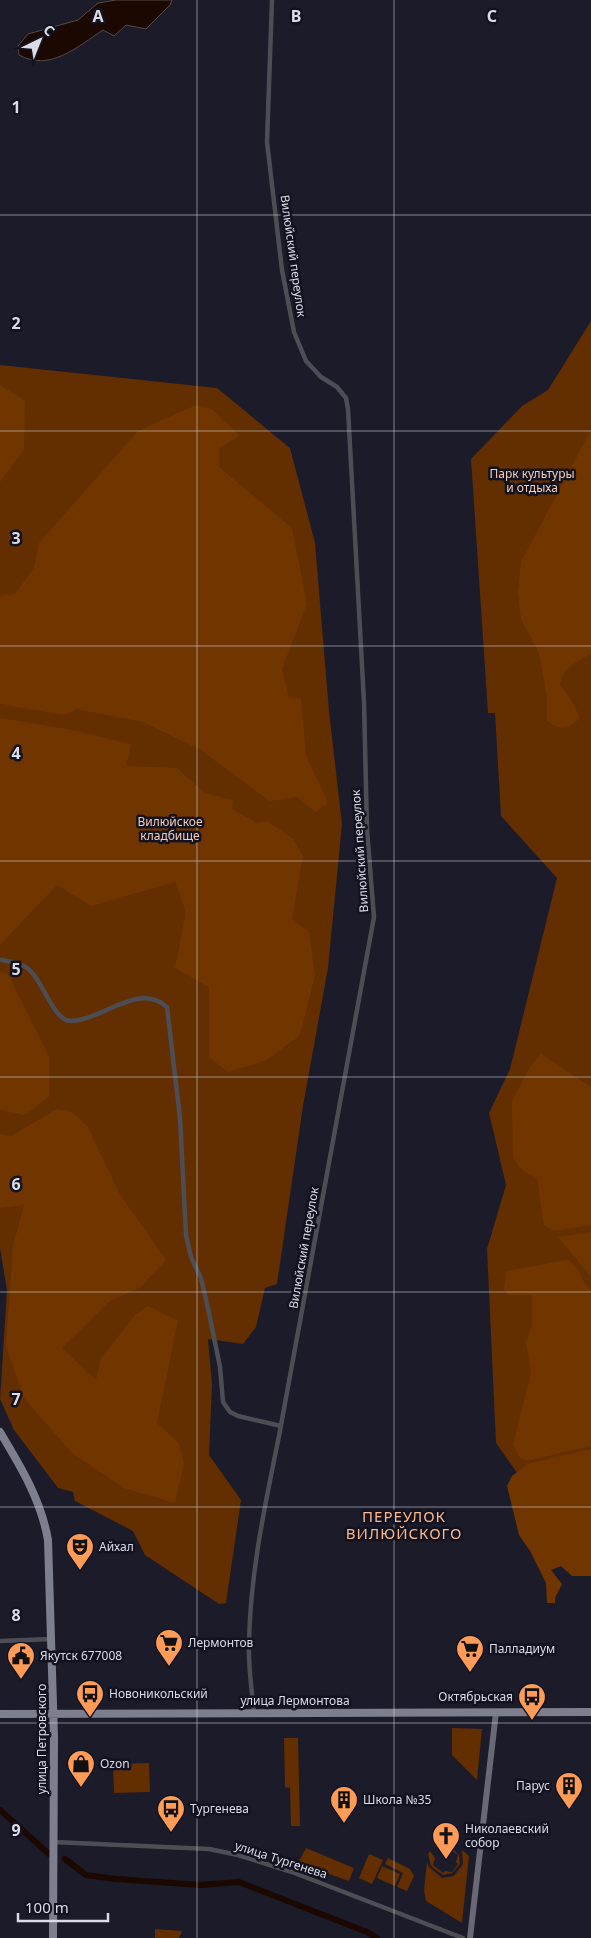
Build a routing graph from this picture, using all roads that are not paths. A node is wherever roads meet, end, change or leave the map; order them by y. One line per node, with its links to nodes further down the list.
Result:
1 (272, 0): 3 (street, Вилюйский переулок)
2 (2, 960): 3 (street)
3 (281, 1426): 9 (street, Вилюйский переулок)
4 (0, 1432): 5 (main road, улица Петровского)
5 (52, 1639): 6 (street); 11 (main road, улица Петровского)
6 (0, 1641)
7 (496, 1712): 8 (main road, улица Лермонтова); 9 (main road, улица Лермонтова); 15 (street)
8 (591, 1712)
9 (254, 1713): 11 (main road, улица Лермонтова)
10 (0, 1714): 11 (main road, улица Лермонтова)
11 (54, 1714): 12 (main road, улица Петровского)
12 (53, 1842): 13 (main road, улица Петровского); 14 (street, улица Тургенева)
13 (53, 1938)
14 (463, 1938)
15 (470, 1938)

